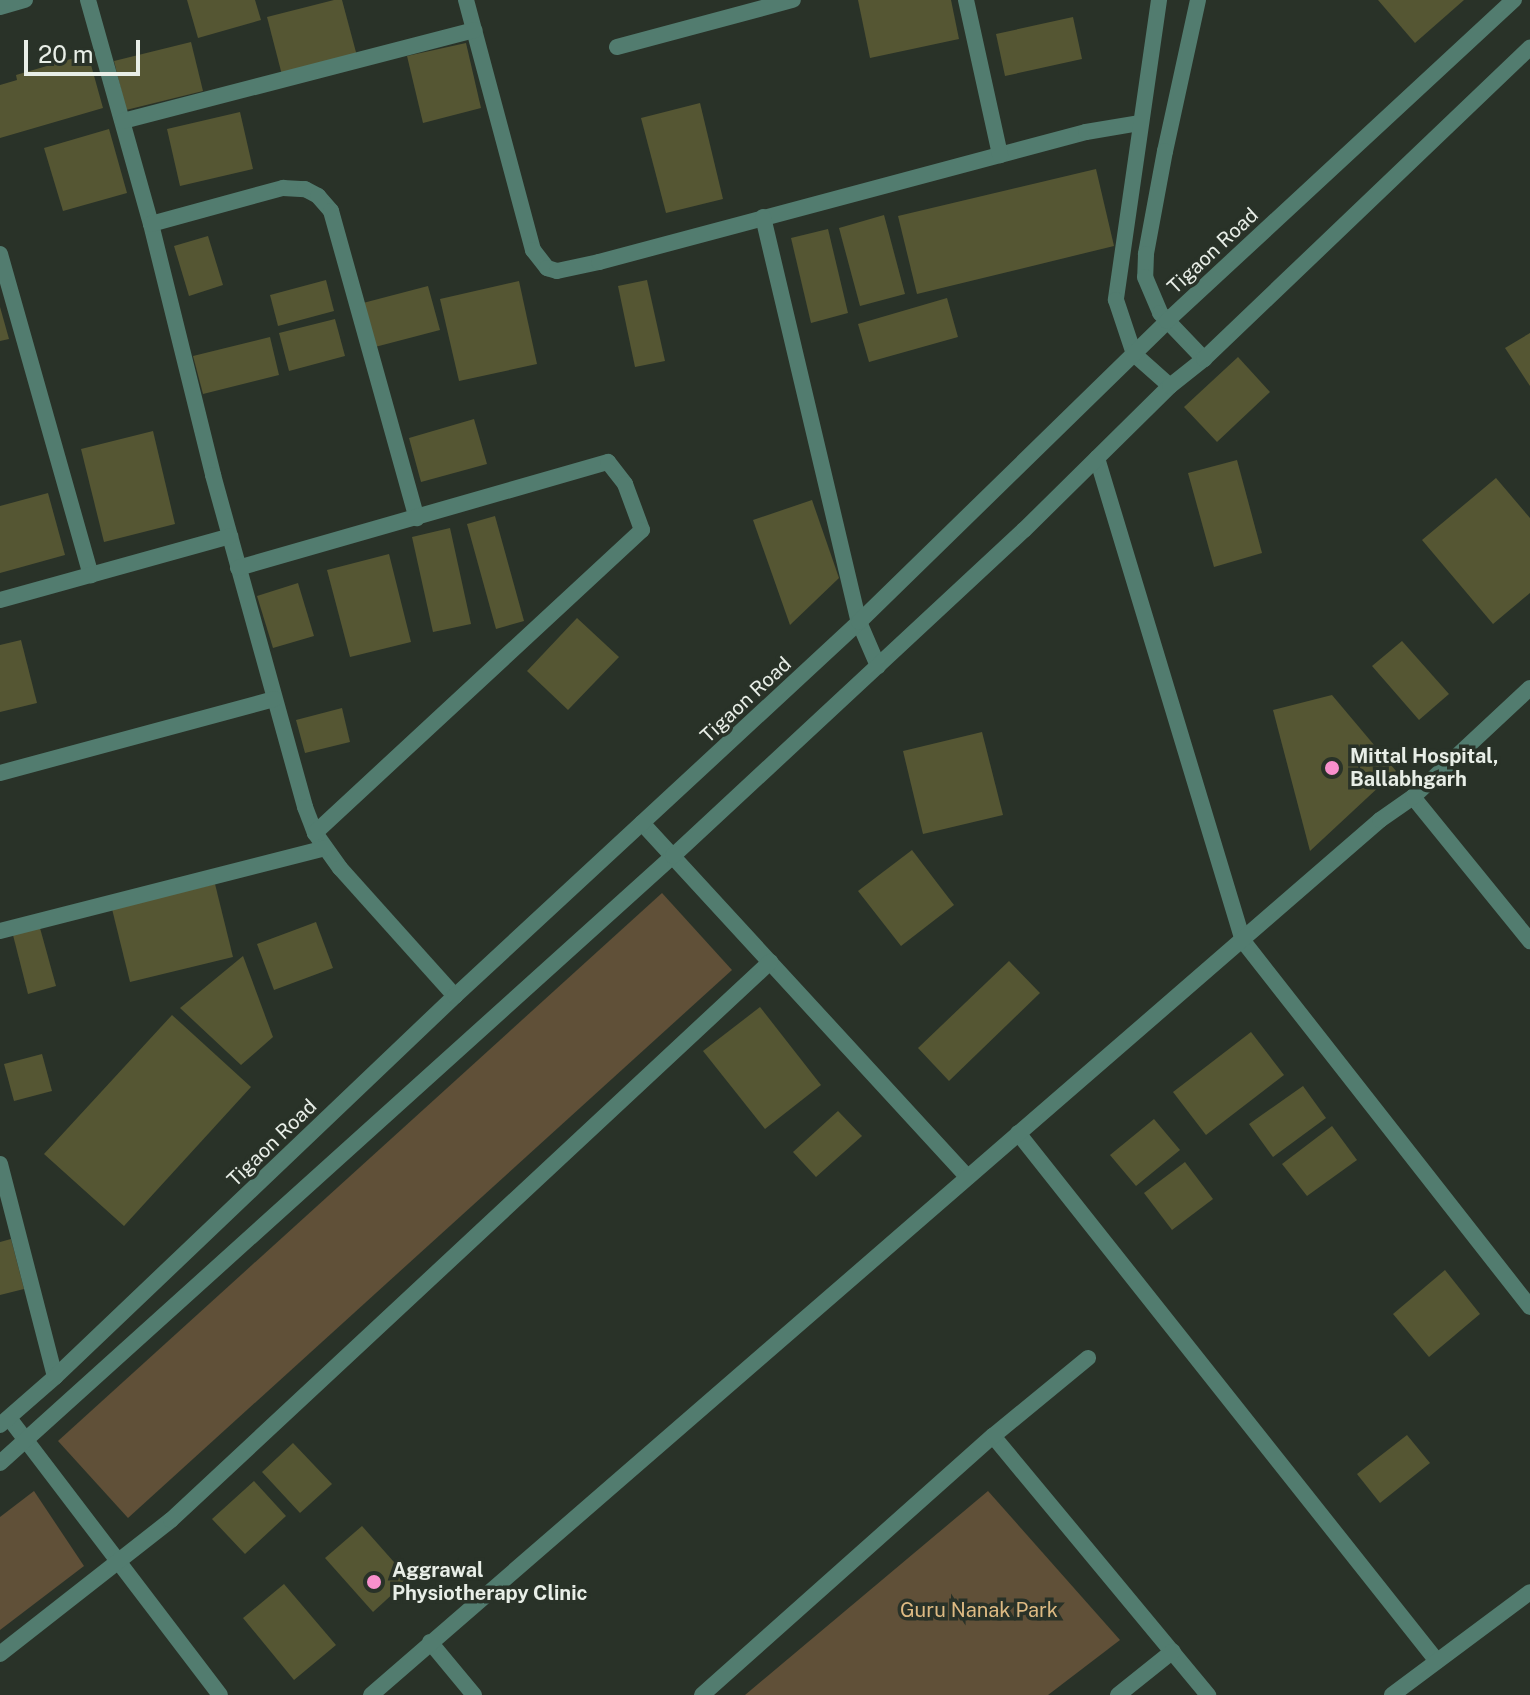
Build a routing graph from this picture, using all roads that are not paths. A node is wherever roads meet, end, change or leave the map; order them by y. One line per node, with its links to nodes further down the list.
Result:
1 (25, 0): 9 (street)
2 (88, 0): 13 (street)
3 (466, 0): 10 (street)
4 (793, 0): 11 (street)
5 (966, 0): 15 (street)
6 (1159, 0): 14 (street)
7 (1198, 0): 19 (street)
8 (1514, 0): 19 (street, Tigaon Road)
9 (0, 7)
10 (474, 30): 13 (street); 16 (street)
11 (617, 47)
12 (1530, 48): 21 (street)
13 (123, 121): 17 (street)
14 (1140, 123): 15 (street); 20 (street)
15 (1000, 155): 16 (street)
16 (763, 217): 29 (street)
17 (151, 224): 24 (street); 25 (street)
18 (0, 254): 27 (street)
19 (1167, 321): 20 (street, Tigaon Road); 21 (street)
20 (1134, 354): 22 (street); 29 (street, Tigaon Road)
21 (1204, 359): 22 (street)
22 (1170, 386): 23 (street)
23 (1097, 458): 30 (street); 40 (street)
24 (417, 518): 26 (street); 36 (street)
25 (230, 536): 26 (street); 27 (street)
26 (238, 568): 32 (street)
27 (91, 575): 28 (street)
28 (0, 600)
29 (859, 622): 30 (street); 35 (street, Tigaon Road)
30 (878, 666): 38 (street)
31 (1530, 688): 34 (street)
32 (274, 699): 33 (street); 36 (street)
33 (0, 773)
34 (1413, 797): 40 (street); 41 (street)
35 (642, 823): 38 (street); 43 (street, Tigaon Road)
36 (315, 833): 37 (street)
37 (325, 848): 39 (street); 43 (street)
38 (673, 856): 42 (street); 52 (street)
39 (0, 931)
40 (1243, 941): 44 (street); 47 (street)
41 (1530, 941)
42 (770, 962): 46 (street); 54 (street)
43 (455, 996): 49 (street, Tigaon Road)
44 (1018, 1133): 46 (street); 59 (street)
45 (0, 1164): 49 (street)
46 (967, 1177): 56 (street)
47 (1530, 1307)
48 (1088, 1358): 51 (street)
49 (55, 1377): 50 (street, Tigaon Road)
50 (4, 1421): 52 (street)
51 (993, 1436): 57 (street); 63 (street)
52 (27, 1442): 53 (street); 54 (street)
53 (0, 1463)
54 (116, 1563): 58 (street); 60 (street)
55 (1530, 1592): 59 (street)
56 (430, 1642): 61 (street); 62 (street)
57 (1173, 1651): 64 (street); 65 (street)
58 (0, 1654)
59 (1437, 1661): 66 (street)
60 (220, 1695)
61 (371, 1695)
62 (474, 1695)
63 (702, 1695)
64 (1118, 1695)
65 (1208, 1695)
66 (1392, 1695)

